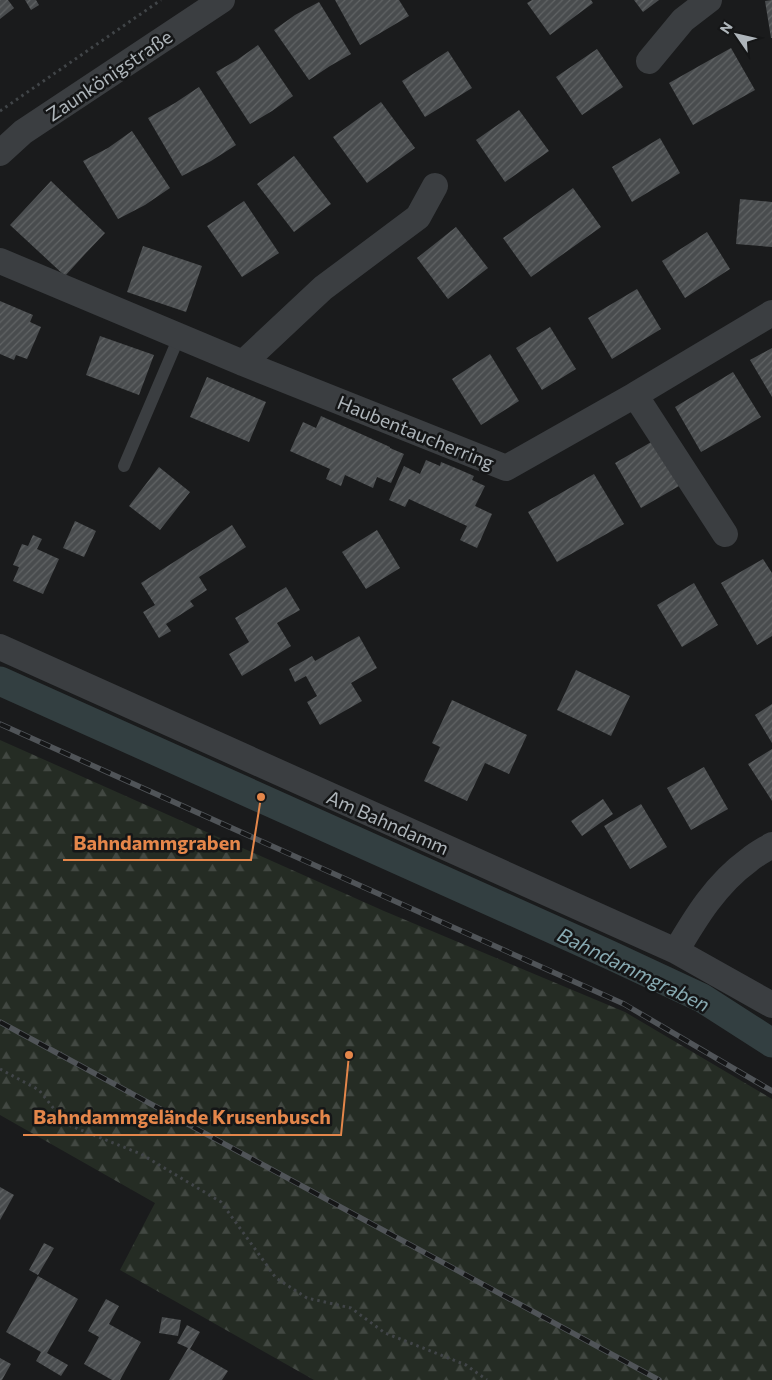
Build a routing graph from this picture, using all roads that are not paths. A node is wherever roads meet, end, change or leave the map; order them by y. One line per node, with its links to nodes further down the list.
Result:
1 (222, 0): 4 (street, Zaunkönigstraße)
2 (709, 0): 3 (street)
3 (648, 61)
4 (0, 154)
5 (435, 186): 9 (street)
6 (0, 262): 8 (street, Haubentaucherring)
7 (772, 313): 10 (street, Haubentaucherring)
8 (179, 337): 9 (street, Haubentaucherring); 11 (lane)
9 (243, 363): 10 (street, Haubentaucherring)
10 (635, 395): 12 (street)
11 (124, 466)
12 (725, 534)
13 (0, 646): 15 (street, Am Bahndamm)
14 (772, 845): 15 (street)
15 (676, 951): 16 (street, Am Bahndamm)
16 (772, 1005)

